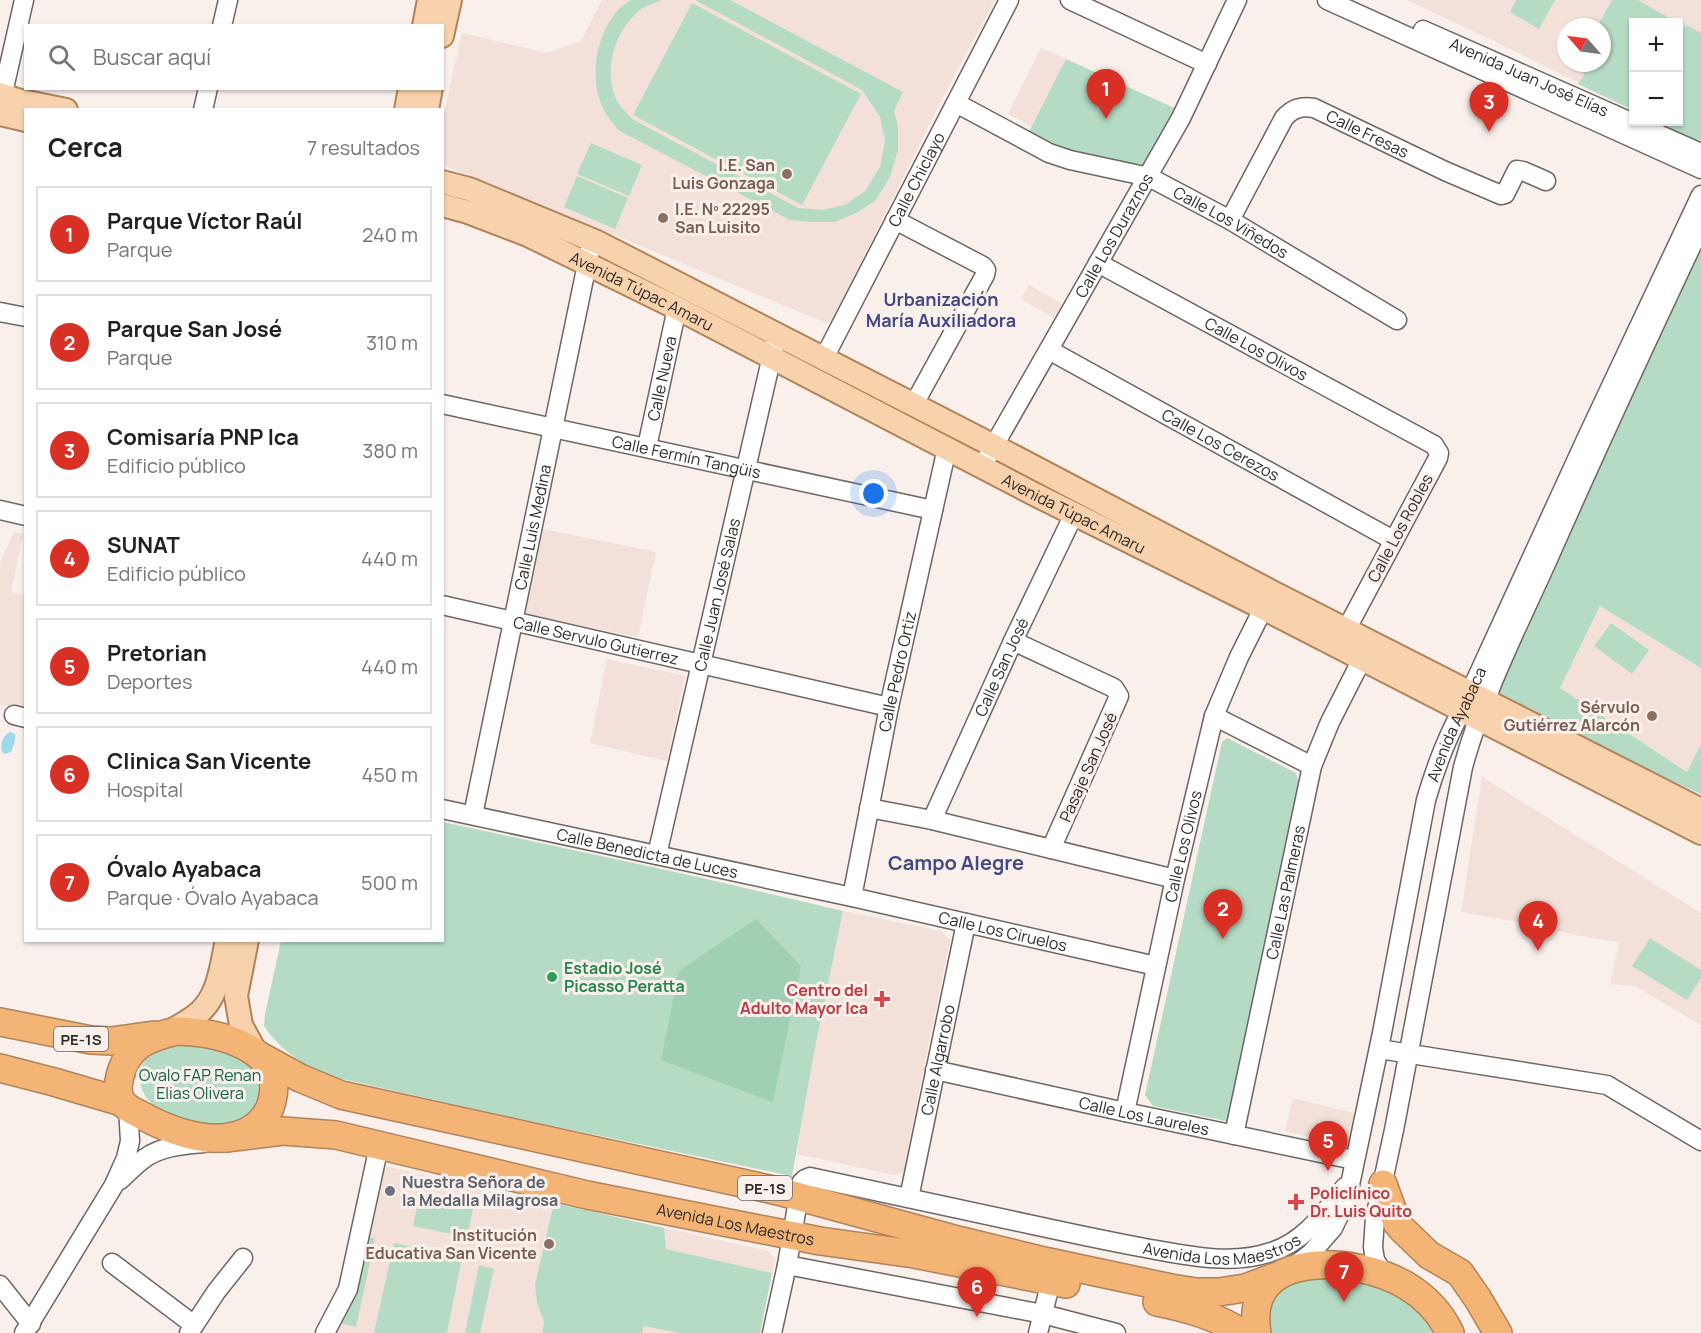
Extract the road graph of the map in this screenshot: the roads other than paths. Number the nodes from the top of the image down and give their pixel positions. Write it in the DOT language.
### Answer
graph roads {
  1 [pos="24,0"];
  2 [pos="228,0"];
  3 [pos="429,0"];
  4 [pos="450,0"];
  5 [pos="1009,0"];
  6 [pos="1070,0"];
  7 [pos="1237,0"];
  8 [pos="1328,0"];
  9 [pos="1355,0"];
  10 [pos="222,24"];
  11 [pos="424,24"];
  12 [pos="444,27"];
  13 [pos="1207,64"];
  14 [pos="208,90"];
  15 [pos="410,90"];
  16 [pos="431,90"];
  17 [pos="1,102"];
  18 [pos="956,103"];
  19 [pos="50,108"];
  20 [pos="203,108"];
  21 [pos="406,108"];
  22 [pos="427,108"];
  23 [pos="24,119"];
  24 [pos="1692,152"];
  25 [pos="1701,169"];
  26 [pos="1149,177"];
  27 [pos="1546,181"];
  28 [pos="444,183"];
  29 [pos="1700,196"];
  30 [pos="444,206"];
  31 [pos="895,220"];
  32 [pos="1230,220"];
  33 [pos="1701,226"];
  34 [pos="592,240"];
  35 [pos="587,263"];
  36 [pos="1098,263"];
  37 [pos="677,308"];
  38 [pos="0,312"];
  39 [pos="24,317"];
  40 [pos="1397,320"];
  41 [pos="777,334"];
  42 [pos="1049,350"];
  43 [pos="771,357"];
  44 [pos="825,358"];
  45 [pos="444,404"];
  46 [pos="914,404"];
  47 [pos="554,428"];
  48 [pos="1415,435"];
  49 [pos="994,446"];
  50 [pos="647,447"];
  51 [pos="947,448"];
  52 [pos="982,467"];
  53 [pos="746,469"];
  54 [pos="0,510"];
  55 [pos="933,510"];
  56 [pos="1074,514"];
  57 [pos="24,516"];
  58 [pos="1393,540"];
  59 [pos="1267,600"];
  60 [pos="444,604"];
  61 [pos="513,620"];
  62 [pos="1346,630"];
  63 [pos="1013,640"];
  64 [pos="1362,659"];
  65 [pos="701,664"];
  66 [pos="1474,705"];
  67 [pos="889,707"];
  68 [pos="1214,717"];
  69 [pos="1311,766"];
  70 [pos="869,808"];
  71 [pos="444,809"];
  72 [pos="473,815"];
  73 [pos="1695,819"];
  74 [pos="932,820"];
  75 [pos="1051,849"];
  76 [pos="657,855"];
  77 [pos="1175,879"];
  78 [pos="852,897"];
  79 [pos="966,923"];
  80 [pos="227,942"];
  81 [pos="247,942"];
  82 [pos="1156,966"];
  83 [pos="0,1022"];
  84 [pos="165,1033"];
  85 [pos="1378,1049"];
  86 [pos="1408,1053"];
  87 [pos="258,1054"];
  88 [pos="935,1070"];
  89 [pos="2,1074"];
  90 [pos="125,1105"];
  91 [pos="1125,1112"];
  92 [pos="1234,1136"];
  93 [pos="224,1138"];
  94 [pos="1701,1141"];
  95 [pos="379,1146"];
  96 [pos="1354,1160"];
  97 [pos="1350,1181"];
  98 [pos="114,1185"];
  99 [pos="1383,1185"];
  100 [pos="799,1196"];
  101 [pos="909,1198"];
  102 [pos="792,1235"];
  103 [pos="243,1258"];
  104 [pos="112,1263"];
  105 [pos="787,1265"];
  106 [pos="1282,1274"];
  107 [pos="1384,1275"];
  108 [pos="1051,1281"];
  109 [pos="0,1285"];
  110 [pos="1043,1314"];
  111 [pos="192,1329"];
  112 [pos="28,1330"];
  113 [pos="325,1333"];
  114 [pos="772,1333"];
  115 [pos="1038,1333"];
  116 [pos="1116,1333"];
  117 [pos="1242,1333"];
  118 [pos="1257,1333"];
  119 [pos="1450,1333"];
  120 [pos="1498,1333"];
  1 -- 17 [label="street"];
  2 -- 10 [label="street"];
  3 -- 11 [label="main road"];
  4 -- 12 [label="main road"];
  5 -- 18 [label="street, Calle Chiclayo"];
  6 -- 13 [label="street"];
  7 -- 13 [label="street, Calle Los Duraznos"];
  8 -- 24 [label="street, Avenida Juan José Elías"];
  9 -- 24 [label="street, Avenida Juan José Elías"];
  13 -- 26 [label="street, Calle Los Duraznos"];
  14 -- 20 [label="street"];
  15 -- 21 [label="main road"];
  16 -- 22 [label="main road"];
  17 -- 19 [label="main road"];
  17 -- 23 [label="main road"];
  18 -- 26 [label="street, Calle Los Viñedos"];
  18 -- 31 [label="street, Calle Chiclayo"];
  24 -- 25 [label="street, Avenida Juan José Elías"];
  24 -- 29 [label="street"];
  26 -- 32 [label="street, Calle Los Viñedos"];
  26 -- 36 [label="street, Calle Los Duraznos"];
  27 -- 32 [label="street, Calle Fresas"];
  28 -- 34 [label="main road, Avenida Túpac Amaru"];
  29 -- 66 [label="street, Avenida Ayabaca"];
  30 -- 35 [label="main road, Avenida Túpac Amaru"];
  31 -- 44 [label="street, Calle Chiclayo"];
  31 -- 46 [label="street"];
  32 -- 40 [label="street, Calle Los Viñedos"];
  33 -- 66 [label="street, Avenida Ayabaca"];
  34 -- 35 [label="street, Calle Luis Medina"];
  34 -- 41 [label="main road, Avenida Túpac Amaru"];
  35 -- 37 [label="main road, Avenida Túpac Amaru"];
  35 -- 47 [label="street, Calle Luis Medina"];
  36 -- 42 [label="street, Calle Los Duraznos"];
  36 -- 48 [label="street, Calle Los Olivos"];
  37 -- 43 [label="main road, Avenida Túpac Amaru"];
  37 -- 50 [label="street, Calle Nueva"];
  38 -- 39 [label="street"];
  41 -- 43 [label="street, Calle Juan José Salas"];
  41 -- 44 [label="main road, Avenida Túpac Amaru"];
  42 -- 49 [label="street, Calle Los Duraznos"];
  42 -- 58 [label="street, Calle Los Cerezos"];
  43 -- 51 [label="main road, Avenida Túpac Amaru"];
  43 -- 53 [label="street, Calle Juan José Salas"];
  44 -- 46 [label="main road, Avenida Túpac Amaru"];
  45 -- 47 [label="street, Calle Fermín Tangüis"];
  46 -- 49 [label="main road, Avenida Túpac Amaru"];
  47 -- 50 [label="street, Calle Fermín Tangüis"];
  47 -- 61 [label="street, Calle Luis Medina"];
  48 -- 58 [label="street, Calle Los Robles"];
  49 -- 52 [label="street, Calle Los Duraznos"];
  49 -- 59 [label="main road, Avenida Túpac Amaru"];
  50 -- 53 [label="street, Calle Fermín Tangüis"];
  51 -- 52 [label="main road, Avenida Túpac Amaru"];
  51 -- 55 [label="street, Calle Pedro Ortiz"];
  52 -- 56 [label="main road, Avenida Túpac Amaru"];
  53 -- 55 [label="street, Calle Fermín Tangüis"];
  53 -- 65 [label="street, Calle Juan José Salas"];
  54 -- 57 [label="street"];
  55 -- 67 [label="street, Calle Pedro Ortiz"];
  56 -- 59 [label="main road, Avenida Túpac Amaru"];
  56 -- 63 [label="street, Calle San José"];
  58 -- 62 [label="street, Calle Los Robles"];
  59 -- 62 [label="main road, Avenida Túpac Amaru"];
  59 -- 64 [label="main road, Avenida Túpac Amaru"];
  59 -- 68 [label="street, Calle Los Olivos"];
  60 -- 61 [label="street, Calle Servulo Gutierrez"];
  61 -- 65 [label="street, Calle Servulo Gutierrez"];
  61 -- 72 [label="street, Calle Luis Medina"];
  62 -- 66 [label="main road, Avenida Túpac Amaru"];
  63 -- 74 [label="street, Calle San José"];
  63 -- 75 [label="street, Pasaje San José"];
  64 -- 66 [label="main road, Avenida Túpac Amaru"];
  64 -- 69 [label="street, Calle Las Palmeras"];
  65 -- 67 [label="street, Calle Servulo Gutierrez"];
  65 -- 76 [label="street, Calle Juan José Salas"];
  66 -- 73 [label="main road, Avenida Túpac Amaru"];
  66 -- 85 [label="street, Avenida Ayabaca"];
  66 -- 86 [label="street, Avenida Ayabaca"];
  67 -- 70 [label="street, Calle Pedro Ortiz"];
  68 -- 69 [label="street"];
  68 -- 77 [label="street, Calle Los Olivos"];
  69 -- 92 [label="street, Calle Las Palmeras"];
  70 -- 74 [label="street"];
  70 -- 78 [label="street, Calle Pedro Ortiz"];
  71 -- 72 [label="street, Calle Benedicta de Luces"];
  72 -- 76 [label="street, Calle Benedicta de Luces"];
  74 -- 75 [label="street"];
  75 -- 77 [label="street"];
  76 -- 78 [label="street, Calle Benedicta de Luces"];
  77 -- 82 [label="street, Calle Los Olivos"];
  78 -- 79 [label="street, Calle Los Ciruelos"];
  79 -- 82 [label="street, Calle Los Ciruelos"];
  79 -- 88 [label="street, Calle Algarrobo"];
  80 -- 84 [label="main road"];
  81 -- 87 [label="main road"];
  82 -- 91 [label="street, Calle Los Olivos"];
  83 -- 84 [label="highway, PE-1S"];
  84 -- 87 [label="highway, PE-1S"];
  84 -- 90 [label="highway, PE-1S"];
  85 -- 86 [label="street"];
  85 -- 96 [label="street, Avenida Ayabaca"];
  86 -- 94 [label="street"];
  86 -- 99 [label="street, Avenida Ayabaca"];
  87 -- 93 [label="highway, PE-1S"];
  87 -- 100 [label="highway, PE-1S"];
  88 -- 91 [label="street, Calle Los Laureles"];
  88 -- 101 [label="street, Calle Algarrobo"];
  89 -- 90 [label="highway, PE-1S"];
  90 -- 93 [label="highway, PE-1S"];
  90 -- 98 [label="street"];
  91 -- 92 [label="street, Calle Los Laureles"];
  92 -- 96 [label="street, Calle Los Laureles"];
  93 -- 95 [label="highway, Avenida Los Maestros / PE-1S"];
  93 -- 98 [label="street"];
  95 -- 102 [label="highway, Avenida Los Maestros / PE-1S"];
  95 -- 113 [label="street"];
  96 -- 97 [label="street, Avenida Ayabaca"];
  97 -- 101 [label="street, Avenida Los Maestros"];
  97 -- 106 [label="street, Avenida Ayabaca"];
  98 -- 112 [label="street"];
  99 -- 107 [label="street, Avenida Ayabaca"];
  99 -- 120 [label="highway"];
  100 -- 101 [label="street, Avenida Los Maestros"];
  100 -- 102 [label="street"];
  100 -- 106 [label="highway, PE-1S"];
  102 -- 105 [label="street"];
  102 -- 108 [label="highway, Avenida Los Maestros / PE-1S"];
  103 -- 111 [label="street"];
  104 -- 111 [label="street"];
  105 -- 110 [label="street"];
  105 -- 114 [label="street"];
  106 -- 107 [label="highway, PE-1S"];
  106 -- 118 [label="highway"];
  107 -- 119 [label="highway, PE-1S"];
  108 -- 110 [label="street"];
  108 -- 117 [label="highway, Avenida Los Maestros / PE-1S"];
  109 -- 112 [label="street"];
  110 -- 115 [label="street"];
  110 -- 116 [label="street"];
}
